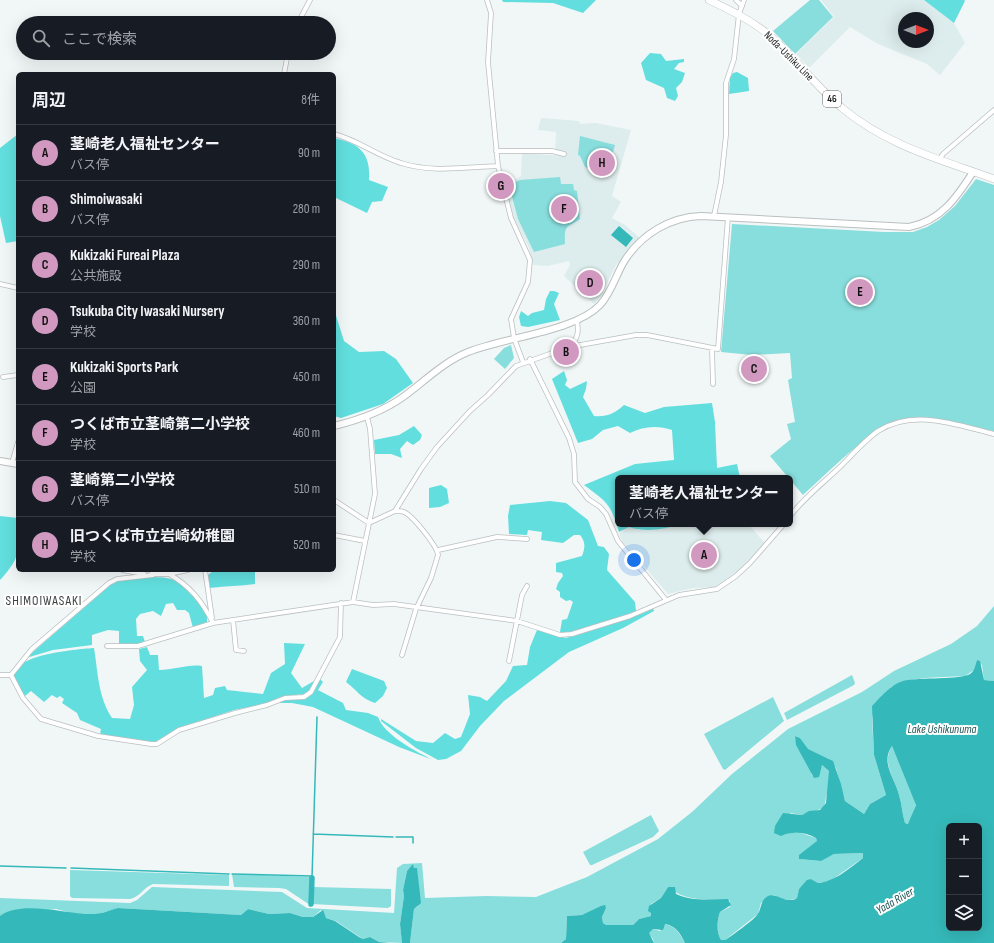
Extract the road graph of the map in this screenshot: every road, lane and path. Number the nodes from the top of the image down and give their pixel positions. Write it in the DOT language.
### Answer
graph roads {
  1 [pos="310,0"];
  2 [pos="487,0"];
  3 [pos="709,0"];
  4 [pos="736,0"];
  5 [pos="744,0"];
  6 [pos="742,6"];
  7 [pos="739,14"];
  8 [pos="302,16"];
  9 [pos="287,60"];
  10 [pos="284,72"];
  11 [pos="994,110"];
  12 [pos="336,135"];
  13 [pos="496,151"];
  14 [pos="564,154"];
  15 [pos="939,160"];
  16 [pos="498,166"];
  17 [pos="973,172"];
  18 [pos="994,180"];
  19 [pos="714,216"];
  20 [pos="728,217"];
  21 [pos="0,284"];
  22 [pos="16,288"];
  23 [pos="577,321"];
  24 [pos="514,338"];
  25 [pos="569,347"];
  26 [pos="712,349"];
  27 [pos="530,359"];
  28 [pos="523,362"];
  29 [pos="16,375"];
  30 [pos="3,377"];
  31 [pos="713,384"];
  32 [pos="367,417"];
  33 [pos="336,425"];
  34 [pos="994,434"];
  35 [pos="0,461"];
  36 [pos="15,464"];
  37 [pos="336,501"];
  38 [pos="395,511"];
  39 [pos="793,512"];
  40 [pos="369,523"];
  41 [pos="781,527"];
  42 [pos="336,535"];
  43 [pos="527,539"];
  44 [pos="365,541"];
  45 [pos="438,550"];
  46 [pos="134,572"];
  47 [pos="178,572"];
  48 [pos="205,572"];
  49 [pos="169,574"];
  50 [pos="153,575"];
  51 [pos="527,586"];
  52 [pos="666,600"];
  53 [pos="353,602"];
  54 [pos="341,603"];
  55 [pos="418,607"];
  56 [pos="233,620"];
  57 [pos="517,621"];
  58 [pos="213,623"];
  59 [pos="106,646"];
  60 [pos="244,652"];
  61 [pos="402,655"];
  62 [pos="509,661"];
  63 [pos="0,675"];
  64 [pos="11,675"];
  1 -- 8 [label="street"];
  2 -- 13 [label="street"];
  3 -- 7 [label="main road, Noda-Ushiku Line / 46"];
  4 -- 6 [label="street"];
  5 -- 6 [label="street"];
  6 -- 7 [label="street"];
  7 -- 15 [label="main road, Noda-Ushiku Line / 46"];
  7 -- 19 [label="street"];
  9 -- 10 [label="street"];
  11 -- 15 [label="street"];
  12 -- 16 [label="street"];
  13 -- 14 [label="street"];
  13 -- 16 [label="street"];
  15 -- 17 [label="main road, Noda-Ushiku Line / 46"];
  16 -- 24 [label="street"];
  17 -- 18 [label="main road, Noda-Ushiku Line / 46"];
  17 -- 20 [label="street"];
  19 -- 20 [label="street"];
  19 -- 23 [label="street"];
  20 -- 26 [label="street"];
  21 -- 22 [label="street"];
  23 -- 24 [label="street"];
  23 -- 25 [label="street"];
  24 -- 28 [label="street"];
  24 -- 32 [label="street"];
  25 -- 26 [label="street"];
  25 -- 27 [label="street"];
  26 -- 31 [label="street"];
  27 -- 28 [label="street"];
  27 -- 52 [label="street"];
  28 -- 38 [label="street"];
  29 -- 30 [label="street"];
  32 -- 33 [label="street"];
  32 -- 40 [label="street"];
  34 -- 39 [label="street"];
  35 -- 36 [label="street"];
  37 -- 40 [label="street"];
  38 -- 40 [label="street"];
  38 -- 45 [label="street"];
  40 -- 44 [label="street"];
  41 -- 52 [label="street"];
  42 -- 44 [label="street"];
  43 -- 45 [label="street"];
  44 -- 53 [label="street"];
  45 -- 55 [label="street"];
  46 -- 50 [label="street"];
  47 -- 49 [label="street"];
  48 -- 58 [label="street"];
  49 -- 50 [label="street"];
  49 -- 58 [label="street"];
  50 -- 64 [label="street"];
  51 -- 57 [label="street"];
  52 -- 57 [label="street"];
  53 -- 54 [label="street"];
  53 -- 55 [label="street"];
  54 -- 56 [label="street"];
  54 -- 64 [label="street"];
  55 -- 57 [label="street"];
  55 -- 61 [label="street"];
  56 -- 58 [label="street"];
  56 -- 60 [label="street"];
  57 -- 62 [label="street"];
  58 -- 59 [label="street"];
  63 -- 64 [label="street"];
}
